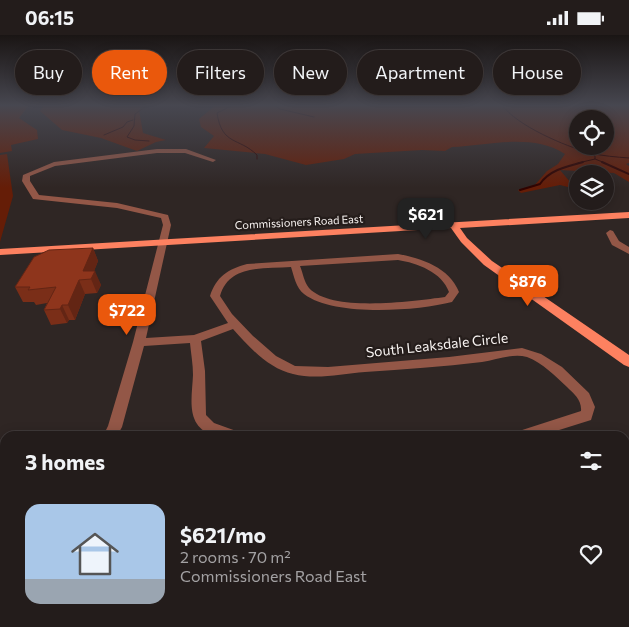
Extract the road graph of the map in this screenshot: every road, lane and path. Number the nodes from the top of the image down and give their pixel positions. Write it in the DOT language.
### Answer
graph roads {
  1 [pos="213,159"];
  2 [pos="629,215"];
  3 [pos="454,226"];
  4 [pos="610,233"];
  5 [pos="163,243"];
  6 [pos="629,251"];
  7 [pos="0,252"];
  8 [pos="295,264"];
  9 [pos="236,324"];
  10 [pos="195,339"];
  11 [pos="139,342"];
  12 [pos="629,362"];
  13 [pos="113,431"];
  14 [pos="217,431"];
  15 [pos="538,431"];
  1 -- 5 [label="street"];
  2 -- 3 [label="main road, Commissioners Road East"];
  3 -- 5 [label="main road, Commissioners Road East"];
  3 -- 12 [label="main road"];
  4 -- 6 [label="street"];
  5 -- 7 [label="main road, Commissioners Road East"];
  5 -- 11 [label="street"];
  8 -- 8 [label="street"];
  8 -- 9 [label="street"];
  9 -- 10 [label="street"];
  9 -- 15 [label="street, South Leaksdale Circle"];
  10 -- 11 [label="street"];
  10 -- 14 [label="street"];
  11 -- 13 [label="street"];
}
